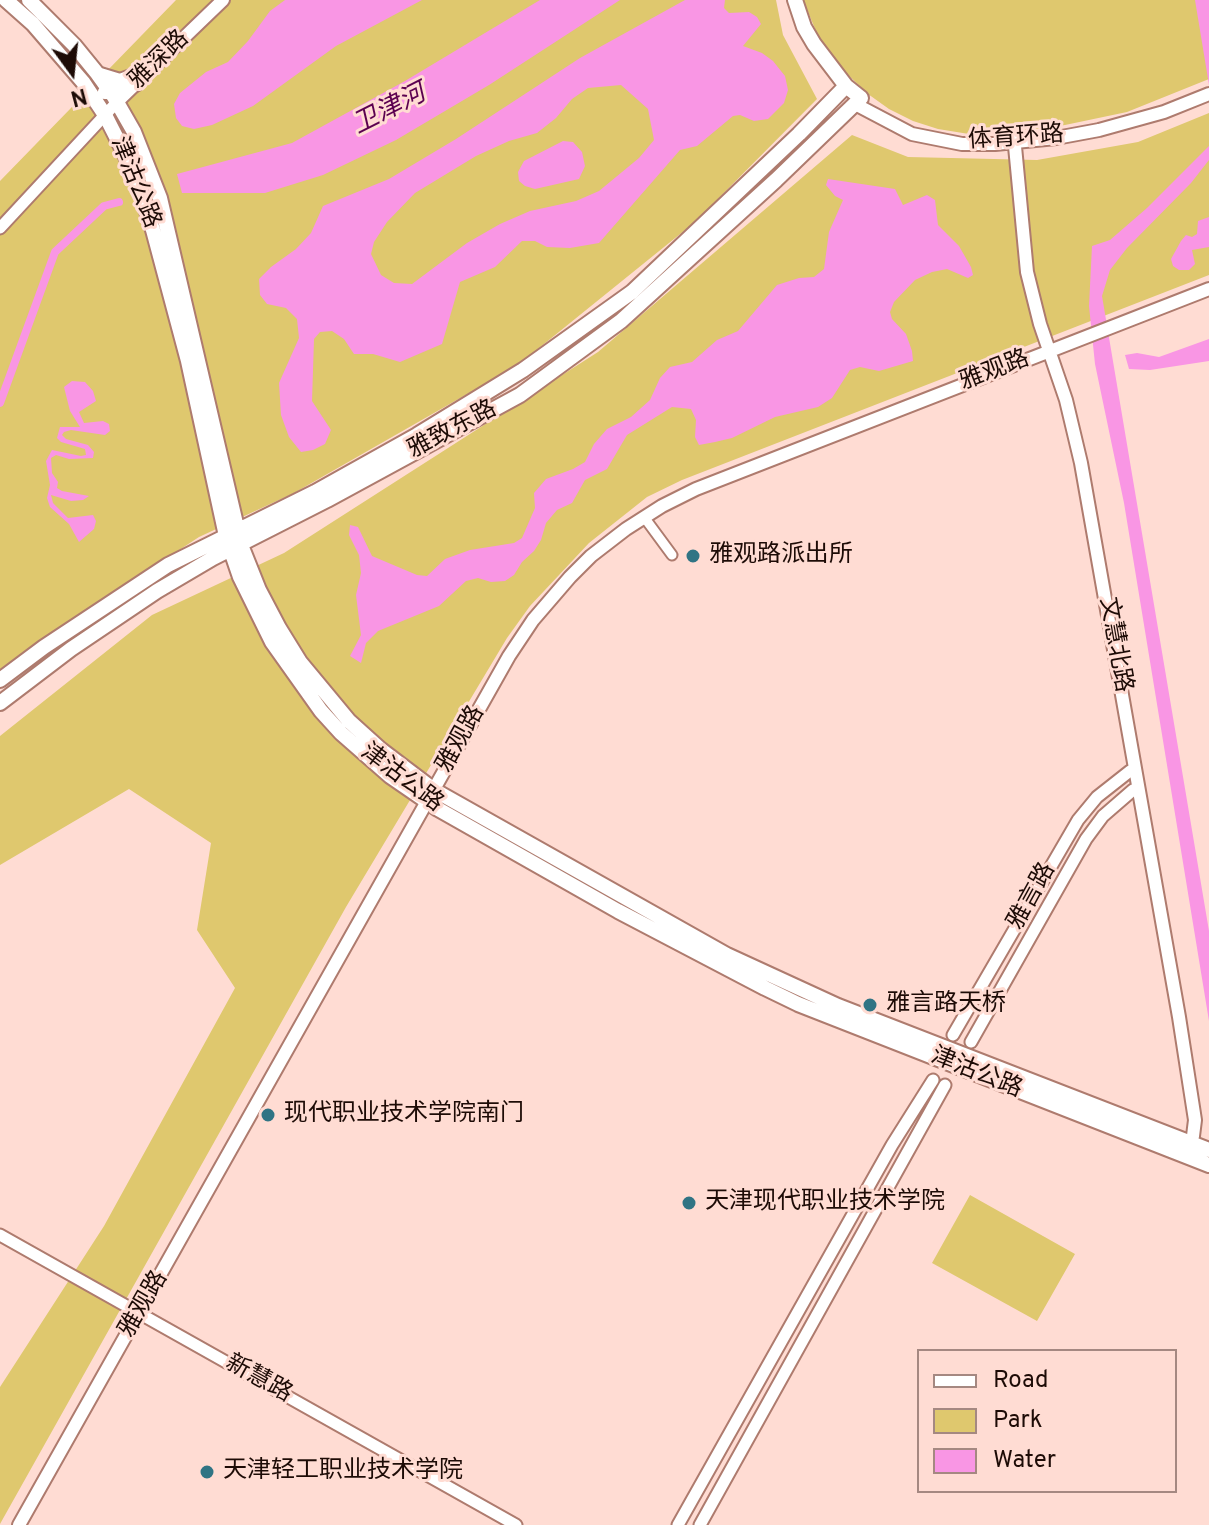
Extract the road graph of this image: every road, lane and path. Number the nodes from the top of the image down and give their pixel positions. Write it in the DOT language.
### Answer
graph roads {
  1 [pos="6,0"];
  2 [pos="29,0"];
  3 [pos="215,0"];
  4 [pos="223,0"];
  5 [pos="788,0"];
  6 [pos="795,0"];
  7 [pos="90,77"];
  8 [pos="138,78"];
  9 [pos="843,88"];
  10 [pos="1207,91"];
  11 [pos="116,95"];
  12 [pos="858,101"];
  13 [pos="103,112"];
  14 [pos="1011,140"];
  15 [pos="0,221"];
  16 [pos="0,228"];
  17 [pos="1209,291"];
  18 [pos="1047,354"];
  19 [pos="646,518"];
  20 [pos="234,540"];
  21 [pos="672,555"];
  22 [pos="0,680"];
  23 [pos="0,703"];
  24 [pos="1130,771"];
  25 [pos="1133,790"];
  26 [pos="432,797"];
  27 [pos="953,1035"];
  28 [pos="971,1042"];
  29 [pos="933,1080"];
  30 [pos="945,1085"];
  31 [pos="900,1132"];
  32 [pos="917,1139"];
  33 [pos="1185,1148"];
  34 [pos="1209,1150"];
  35 [pos="1209,1165"];
  36 [pos="0,1235"];
  37 [pos="0,1242"];
  38 [pos="813,1284"];
  39 [pos="830,1295"];
  40 [pos="139,1313"];
  41 [pos="725,1441"];
  42 [pos="741,1451"];
  43 [pos="19,1525"];
  44 [pos="26,1525"];
  45 [pos="500,1525"];
  46 [pos="516,1525"];
  47 [pos="678,1525"];
  48 [pos="700,1525"];
  1 -- 7 [label="main road, 津沽公路"];
  2 -- 7 [label="main road, 津沽公路"];
  3 -- 8 [label="main road, 雅深路"];
  4 -- 8 [label="main road, 雅深路"];
  5 -- 9 [label="main road, 体育环路"];
  6 -- 9 [label="main road, 体育环路"];
  7 -- 8 [label="main road"];
  7 -- 11 [label="main road, 津沽公路"];
  7 -- 13 [label="main road, 津沽公路"];
  8 -- 11 [label="main road"];
  9 -- 12 [label="main road, 体育环路"];
  9 -- 20 [label="main road, 雅致东路"];
  10 -- 14 [label="main road, 体育环路"];
  11 -- 13 [label="street, 雅深路"];
  11 -- 20 [label="main road, 津沽公路"];
  12 -- 14 [label="main road, 体育环路"];
  12 -- 20 [label="main road, 雅致东路"];
  13 -- 15 [label="street, 雅深路"];
  13 -- 16 [label="street, 雅深路"];
  13 -- 20 [label="main road, 津沽公路"];
  14 -- 18 [label="main road, 文慧北路"];
  17 -- 18 [label="main road, 雅观路"];
  18 -- 19 [label="main road, 雅观路"];
  18 -- 24 [label="main road, 文慧北路"];
  18 -- 33 [label="main road, 文慧北路"];
  19 -- 21 [label="street"];
  19 -- 26 [label="main road, 雅观路"];
  20 -- 22 [label="main road, 雅致东路"];
  20 -- 23 [label="main road, 雅致东路"];
  20 -- 26 [label="main road, 津沽公路"];
  24 -- 25 [label="main road, 文慧北路"];
  24 -- 27 [label="street, 雅言路"];
  25 -- 28 [label="street, 雅言路"];
  25 -- 33 [label="main road, 文慧北路"];
  26 -- 33 [label="main road, 津沽公路"];
  26 -- 40 [label="main road, 雅观路"];
  29 -- 31 [label="street"];
  30 -- 32 [label="street"];
  31 -- 32 [label="street"];
  31 -- 38 [label="street"];
  32 -- 39 [label="street"];
  33 -- 34 [label="main road, 津沽公路"];
  33 -- 35 [label="main road, 津沽公路"];
  36 -- 40 [label="street, 新慧路"];
  37 -- 40 [label="street, 新慧路"];
  38 -- 39 [label="street"];
  38 -- 41 [label="street"];
  39 -- 42 [label="street"];
  40 -- 43 [label="main road, 雅观路"];
  40 -- 44 [label="main road, 雅观路"];
  40 -- 45 [label="street, 新慧路"];
  40 -- 46 [label="street, 新慧路"];
  41 -- 42 [label="street"];
  41 -- 47 [label="street"];
  42 -- 48 [label="street"];
}
